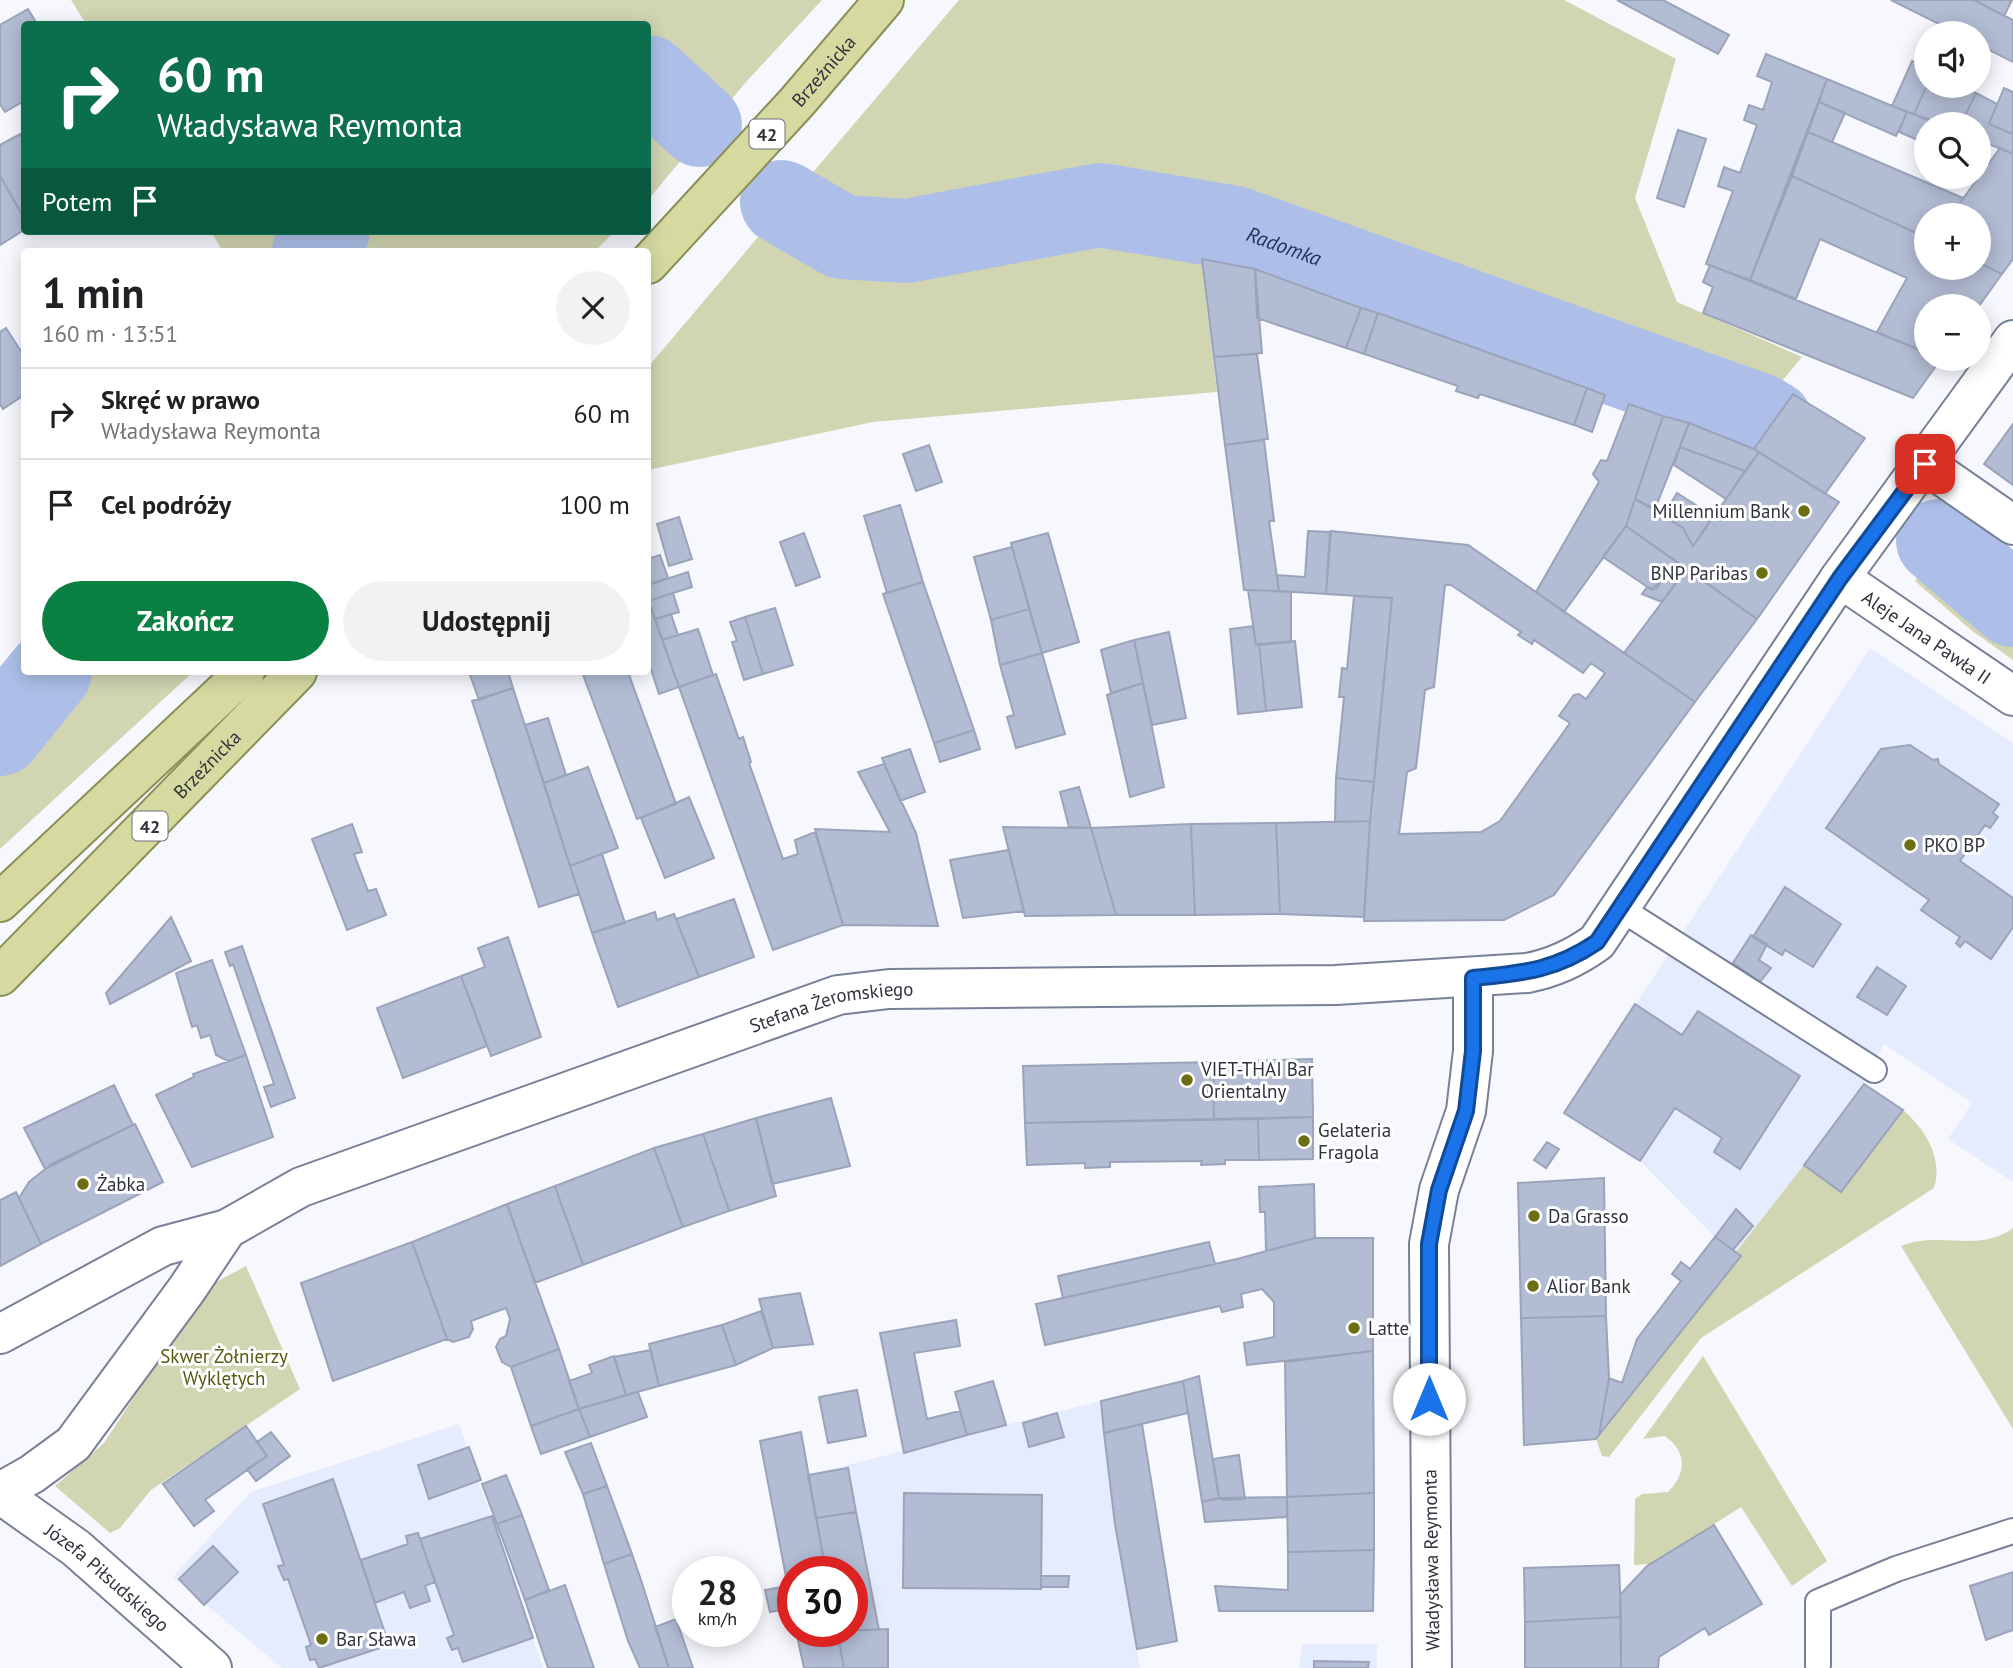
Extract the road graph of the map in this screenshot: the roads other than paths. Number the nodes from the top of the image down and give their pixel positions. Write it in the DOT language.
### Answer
graph roads {
  1 [pos="884,0"];
  2 [pos="651,261"];
  3 [pos="2013,340"];
  4 [pos="1925,464"];
  5 [pos="2013,525"];
  6 [pos="1840,578"];
  7 [pos="242,675"];
  8 [pos="294,675"];
  9 [pos="2013,696"];
  10 [pos="0,902"];
  11 [pos="1621,909"];
  12 [pos="0,976"];
  13 [pos="1473,978"];
  14 [pos="1874,1070"];
  15 [pos="227,1228"];
  16 [pos="0,1334"];
  17 [pos="0,1493"];
  18 [pos="2013,1531"];
  19 [pos="1818,1665"];
  20 [pos="212,1668"];
  21 [pos="1432,1668"];
  1 -- 2 [label="main road, Brzeźnicka / 42"];
  3 -- 4 [label="street"];
  4 -- 5 [label="street"];
  4 -- 6 [label="street"];
  6 -- 9 [label="street, Aleje Jana Pawła II"];
  6 -- 11 [label="street"];
  7 -- 10 [label="main road, Brzeźnicka / 42"];
  8 -- 12 [label="main road, Brzeźnicka / 42"];
  11 -- 13 [label="street"];
  11 -- 14 [label="lane"];
  13 -- 15 [label="street, Stefana Żeromskiego"];
  13 -- 21 [label="street, Władysława Reymonta"];
  15 -- 16 [label="street, Stefana Żeromskiego"];
  15 -- 17 [label="street"];
  17 -- 20 [label="street, Józefa Piłsudskiego"];
  18 -- 19 [label="lane"];
}
